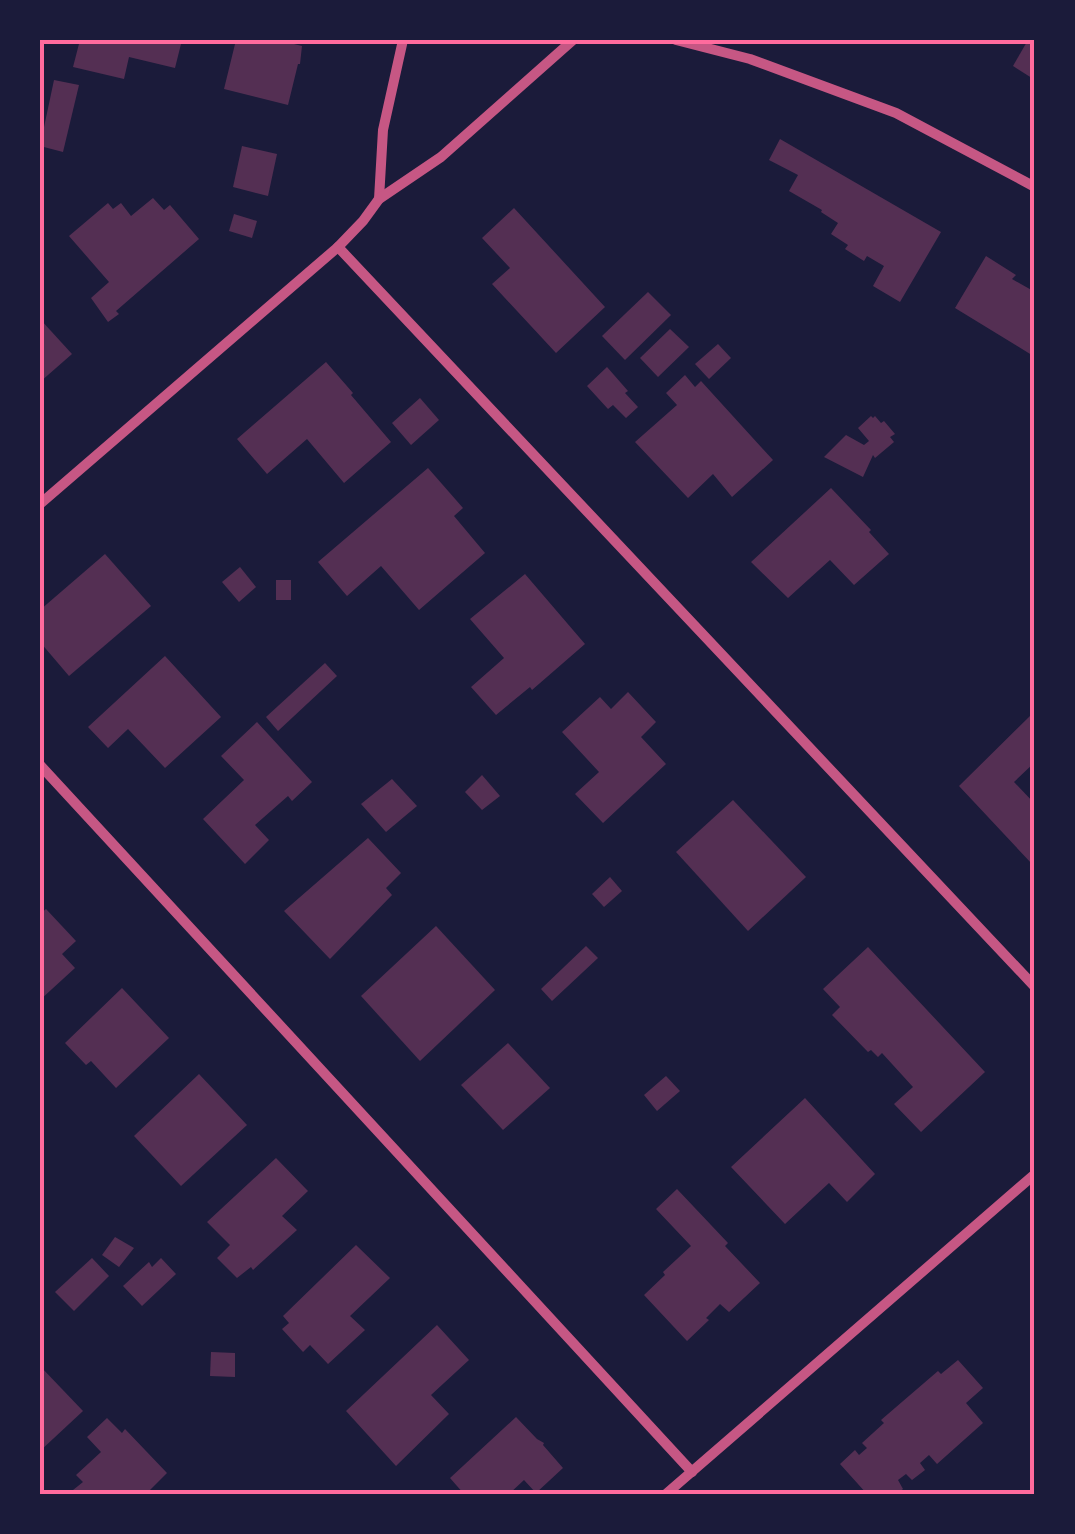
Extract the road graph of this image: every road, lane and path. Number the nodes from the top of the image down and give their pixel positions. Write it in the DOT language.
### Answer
graph roads {
  1 [pos="403,40"];
  2 [pos="574,40"];
  3 [pos="676,40"];
  4 [pos="1035,187"];
  5 [pos="379,199"];
  6 [pos="338,246"];
  7 [pos="40,504"];
  8 [pos="40,765"];
  9 [pos="1035,987"];
  10 [pos="1035,1174"];
  11 [pos="692,1472"];
  12 [pos="666,1494"];
  1 -- 5 [label="street"];
  2 -- 5 [label="street"];
  3 -- 4 [label="street"];
  5 -- 6 [label="street"];
  6 -- 7 [label="street"];
  6 -- 9 [label="street"];
  8 -- 11 [label="street"];
  10 -- 11 [label="street"];
  11 -- 12 [label="street"];
}
